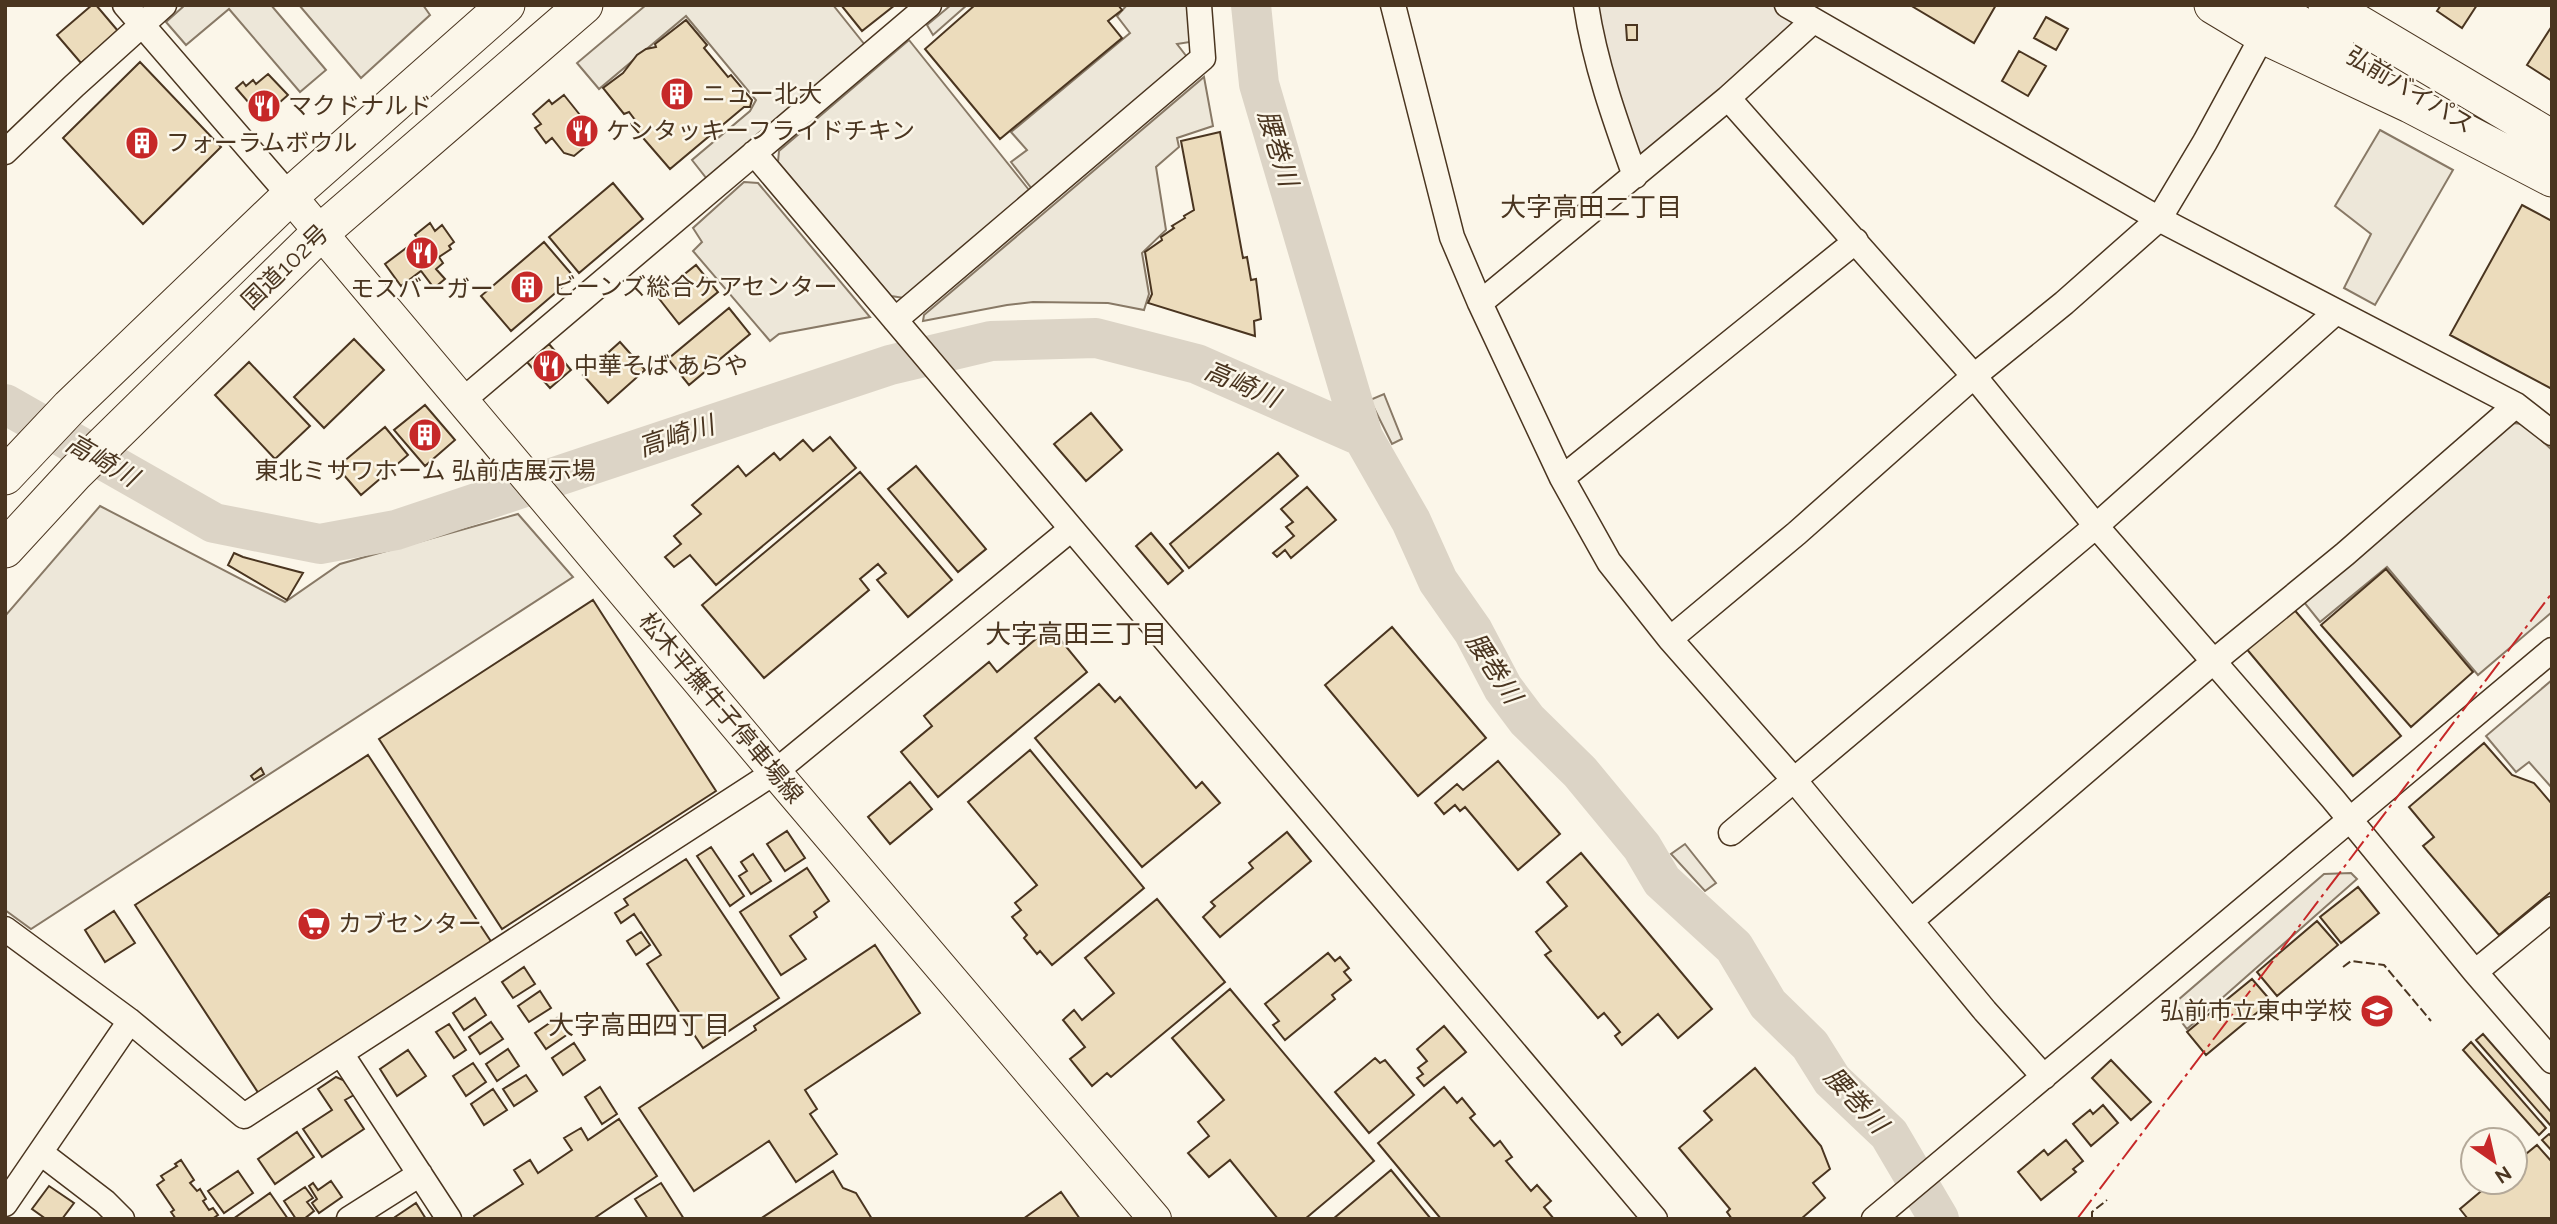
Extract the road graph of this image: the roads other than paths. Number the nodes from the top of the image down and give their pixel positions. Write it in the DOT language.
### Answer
graph roads {
  1 [pos="125,5"];
  2 [pos="164,5"];
  3 [pos="506,5"];
  4 [pos="584,5"];
  5 [pos="929,5"];
  6 [pos="1199,5"];
  7 [pos="1393,5"];
  8 [pos="1586,5"];
  9 [pos="1787,5"];
  10 [pos="2213,5"];
  11 [pos="2327,5"];
  12 [pos="2359,5"];
  13 [pos="2265,20"];
  14 [pos="1813,21"];
  15 [pos="142,25"];
  16 [pos="1728,98"];
  17 [pos="2552,138"];
  18 [pos="5,152"];
  19 [pos="754,153"];
  20 [pos="1635,176"];
  21 [pos="2552,177"];
  22 [pos="290,196"];
  23 [pos="2159,219"];
  24 [pos="320,233"];
  25 [pos="1856,241"];
  26 [pos="1480,303"];
  27 [pos="2336,312"];
  28 [pos="901,328"];
  29 [pos="1974,376"];
  30 [pos="462,401"];
  31 [pos="2516,405"];
  32 [pos="2552,433"];
  33 [pos="5,476"];
  34 [pos="1562,478"];
  35 [pos="2096,526"];
  36 [pos="1070,530"];
  37 [pos="5,549"];
  38 [pos="1670,639"];
  39 [pos="2552,650"];
  40 [pos="2213,662"];
  41 [pos="775,772"];
  42 [pos="1795,781"];
  43 [pos="2350,820"];
  44 [pos="1731,833"];
  45 [pos="2552,909"];
  46 [pos="1911,921"];
  47 [pos="5,929"];
  48 [pos="2475,972"];
  49 [pos="130,1021"];
  50 [pos="342,1055"];
  51 [pos="2552,1061"];
  52 [pos="2044,1077"];
  53 [pos="41,1153"];
  54 [pos="420,1174"];
  55 [pos="5,1204"];
  56 [pos="1879,1215"];
  57 [pos="122,1219"];
  58 [pos="349,1219"];
  59 [pos="449,1219"];
  60 [pos="1155,1219"];
  61 [pos="1655,1219"];
  1 -- 15 [label="street"];
  2 -- 15 [label="street"];
  3 -- 22 [label="highway, 国道102号"];
  4 -- 24 [label="highway, 国道102号"];
  5 -- 19 [label="street"];
  6 -- 28 [label="street"];
  7 -- 26 [label="street"];
  8 -- 20 [label="street"];
  9 -- 14 [label="street"];
  10 -- 13 [label="highway"];
  11 -- 17 [label="highway, 弘前バイパス"];
  12 -- 17 [label="highway"];
  13 -- 21 [label="highway"];
  13 -- 23 [label="street"];
  14 -- 16 [label="street"];
  14 -- 23 [label="street"];
  15 -- 18 [label="street"];
  15 -- 22 [label="street"];
  16 -- 20 [label="street"];
  16 -- 25 [label="street"];
  19 -- 28 [label="street"];
  19 -- 30 [label="street"];
  20 -- 26 [label="street"];
  22 -- 24 [label="main road, 松木平撫牛子停車場線"];
  22 -- 33 [label="highway, 国道102号"];
  23 -- 27 [label="street"];
  23 -- 29 [label="street"];
  24 -- 30 [label="main road, 松木平撫牛子停車場線"];
  24 -- 37 [label="highway, 国道102号"];
  25 -- 29 [label="street"];
  25 -- 34 [label="street"];
  26 -- 34 [label="street"];
  27 -- 31 [label="street"];
  27 -- 35 [label="street"];
  28 -- 36 [label="street"];
  29 -- 35 [label="street"];
  29 -- 38 [label="street"];
  30 -- 41 [label="main road, 松木平撫牛子停車場線"];
  31 -- 32 [label="street"];
  31 -- 40 [label="street"];
  34 -- 38 [label="street"];
  35 -- 40 [label="street"];
  35 -- 42 [label="street"];
  36 -- 41 [label="street"];
  36 -- 61 [label="street"];
  38 -- 42 [label="street"];
  39 -- 43 [label="street"];
  40 -- 43 [label="street"];
  40 -- 46 [label="street"];
  41 -- 50 [label="street"];
  41 -- 60 [label="main road, 松木平撫牛子停車場線"];
  42 -- 44 [label="street"];
  42 -- 46 [label="street"];
  43 -- 48 [label="street"];
  43 -- 52 [label="street"];
  45 -- 48 [label="street"];
  46 -- 52 [label="street"];
  47 -- 49 [label="street"];
  48 -- 51 [label="street"];
  49 -- 50 [label="street"];
  49 -- 53 [label="street"];
  50 -- 54 [label="street"];
  52 -- 56 [label="street"];
  53 -- 55 [label="street"];
  53 -- 57 [label="street"];
  54 -- 58 [label="street"];
  54 -- 59 [label="street"];
}
